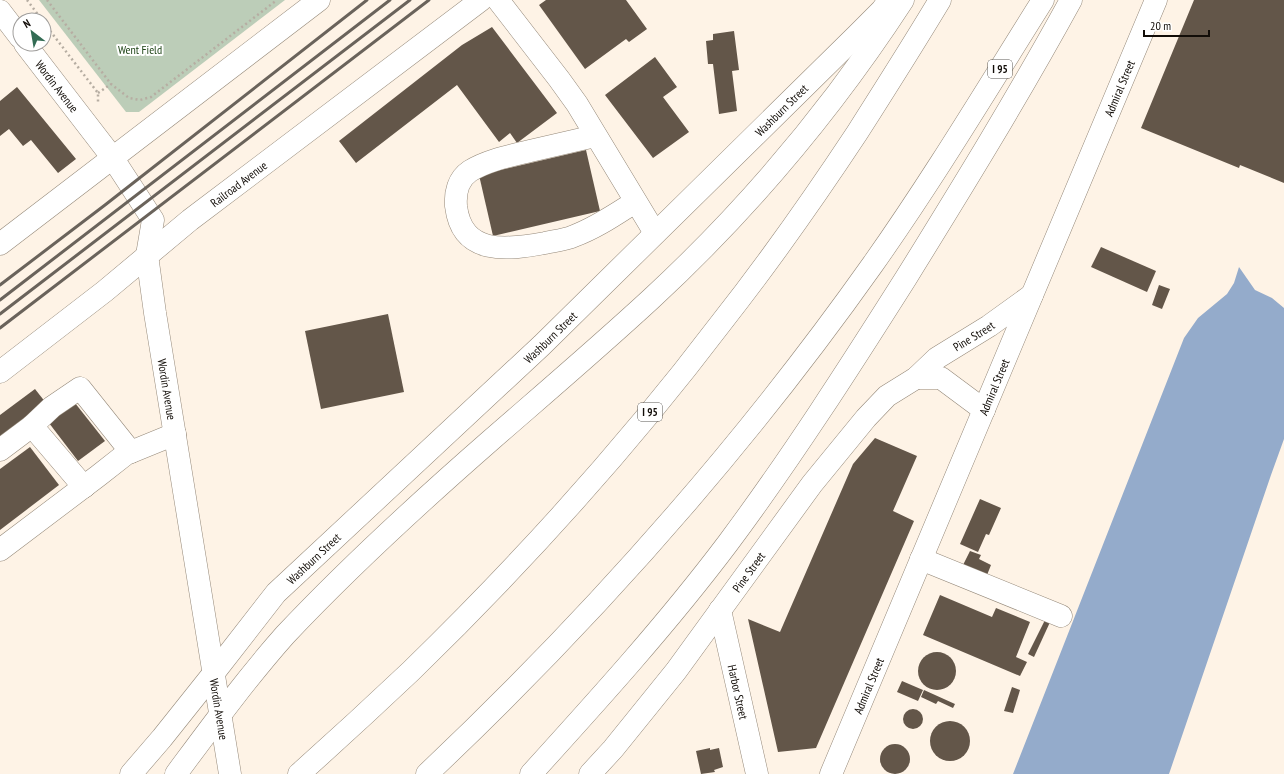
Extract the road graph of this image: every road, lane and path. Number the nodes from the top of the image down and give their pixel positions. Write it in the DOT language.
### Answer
graph roads {
  1 [pos="27,0"];
  2 [pos="47,0"];
  3 [pos="277,0"];
  4 [pos="319,0"];
  5 [pos="481,0"];
  6 [pos="498,0"];
  7 [pos="890,0"];
  8 [pos="903,0"];
  9 [pos="940,0"];
  10 [pos="1043,0"];
  11 [pos="1071,0"];
  12 [pos="1156,0"];
  13 [pos="0,11"];
  14 [pos="36,12"];
  15 [pos="12,27"];
  16 [pos="52,33"];
  17 [pos="31,52"];
  18 [pos="111,84"];
  19 [pos="98,92"];
  20 [pos="98,105"];
  21 [pos="596,136"];
  22 [pos="112,157"];
  23 [pos="635,202"];
  24 [pos="656,234"];
  25 [pos="0,244"];
  26 [pos="147,255"];
  27 [pos="1032,296"];
  28 [pos="0,372"];
  29 [pos="916,378"];
  30 [pos="984,410"];
  31 [pos="32,426"];
  32 [pos="175,434"];
  33 [pos="0,450"];
  34 [pos="131,452"];
  35 [pos="84,487"];
  36 [pos="0,550"];
  37 [pos="922,559"];
  38 [pos="720,610"];
  39 [pos="1061,616"];
  40 [pos="213,674"];
  41 [pos="220,716"];
  42 [pos="131,774"];
  43 [pos="176,774"];
  44 [pos="230,774"];
  45 [pos="299,774"];
  46 [pos="427,774"];
  47 [pos="531,774"];
  48 [pos="590,774"];
  49 [pos="757,774"];
  50 [pos="831,774"];
  1 -- 14 [label="path"];
  2 -- 18 [label="path"];
  3 -- 18 [label="path"];
  4 -- 22 [label="main road"];
  5 -- 26 [label="main road, Railroad Avenue"];
  6 -- 21 [label="main road"];
  7 -- 24 [label="main road, Washburn Street"];
  8 -- 41 [label="main road"];
  9 -- 45 [label="main road, I 95"];
  10 -- 46 [label="main road, I 95"];
  11 -- 47 [label="main road"];
  12 -- 27 [label="main road, Admiral Street"];
  13 -- 15 [label="main road"];
  16 -- 19 [label="path"];
  17 -- 22 [label="main road, Wordin Avenue"];
  18 -- 19 [label="path"];
  19 -- 20 [label="path"];
  21 -- 23 [label="main road"];
  21 -- 23 [label="main road"];
  22 -- 25 [label="main road"];
  22 -- 26 [label="main road, Wordin Avenue"];
  23 -- 24 [label="main road"];
  24 -- 40 [label="main road, Washburn Street"];
  26 -- 28 [label="main road, Railroad Avenue"];
  26 -- 32 [label="main road, Wordin Avenue"];
  27 -- 29 [label="main road, Pine Street"];
  27 -- 30 [label="main road, Admiral Street"];
  29 -- 30 [label="main road"];
  29 -- 38 [label="main road, Pine Street"];
  30 -- 37 [label="main road, Admiral Street"];
  31 -- 33 [label="main road"];
  31 -- 34 [label="main road"];
  31 -- 35 [label="main road"];
  32 -- 34 [label="main road"];
  32 -- 40 [label="main road, Wordin Avenue"];
  34 -- 35 [label="main road"];
  35 -- 36 [label="main road"];
  37 -- 39 [label="main road"];
  37 -- 50 [label="main road, Admiral Street"];
  38 -- 48 [label="main road, Pine Street"];
  38 -- 49 [label="main road, Harbor Street"];
  40 -- 41 [label="main road, Wordin Avenue"];
  40 -- 42 [label="main road, Washburn Street"];
  41 -- 43 [label="main road"];
  41 -- 44 [label="main road, Wordin Avenue"];
}
